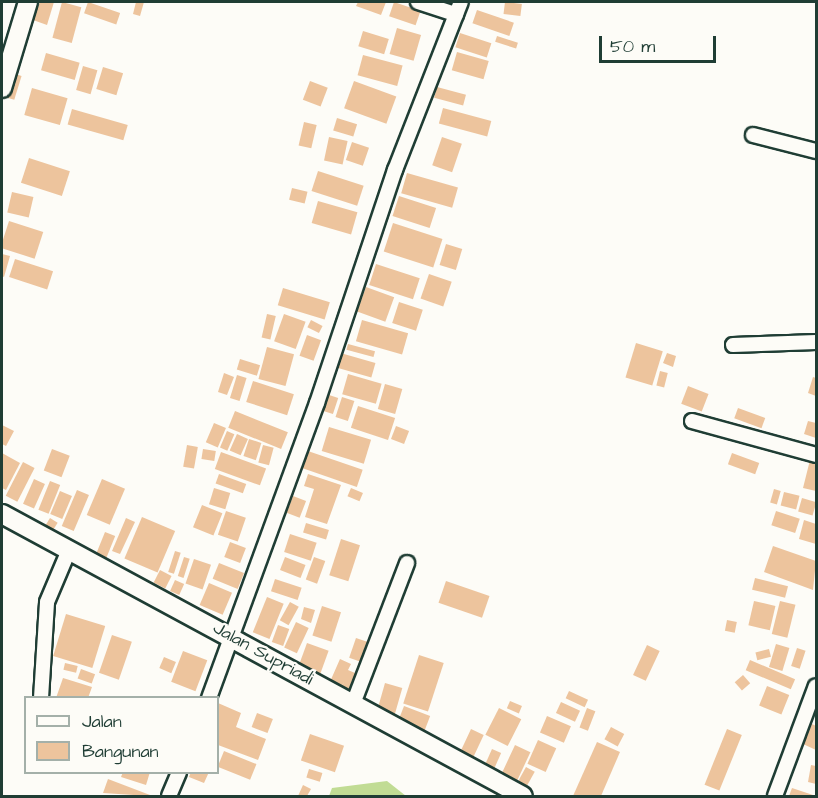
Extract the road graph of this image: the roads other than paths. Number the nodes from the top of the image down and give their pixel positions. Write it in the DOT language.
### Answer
graph roads {
  1 [pos="28,2"];
  2 [pos="418,2"];
  3 [pos="458,8"];
  4 [pos="2,88"];
  5 [pos="753,135"];
  6 [pos="816,151"];
  7 [pos="816,342"];
  8 [pos="734,345"];
  9 [pos="692,421"];
  10 [pos="816,454"];
  11 [pos="2,514"];
  12 [pos="69,550"];
  13 [pos="407,563"];
  14 [pos="232,637"];
  15 [pos="816,686"];
  16 [pos="41,696"];
  17 [pos="210,696"];
  18 [pos="353,704"];
  19 [pos="178,774"];
  20 [pos="169,796"];
  21 [pos="523,796"];
  22 [pos="775,796"];
  1 -- 4 [label="main road"];
  2 -- 3 [label="street"];
  3 -- 14 [label="street"];
  5 -- 6 [label="street"];
  7 -- 8 [label="street"];
  9 -- 10 [label="street"];
  11 -- 12 [label="main road, Jalan Supriadi"];
  12 -- 14 [label="main road, Jalan Supriadi"];
  12 -- 16 [label="street"];
  13 -- 18 [label="street"];
  14 -- 17 [label="street"];
  14 -- 18 [label="main road, Jalan Supriadi"];
  15 -- 22 [label="street"];
  18 -- 21 [label="main road, Jalan Supriadi"];
  19 -- 20 [label="street"];
}
